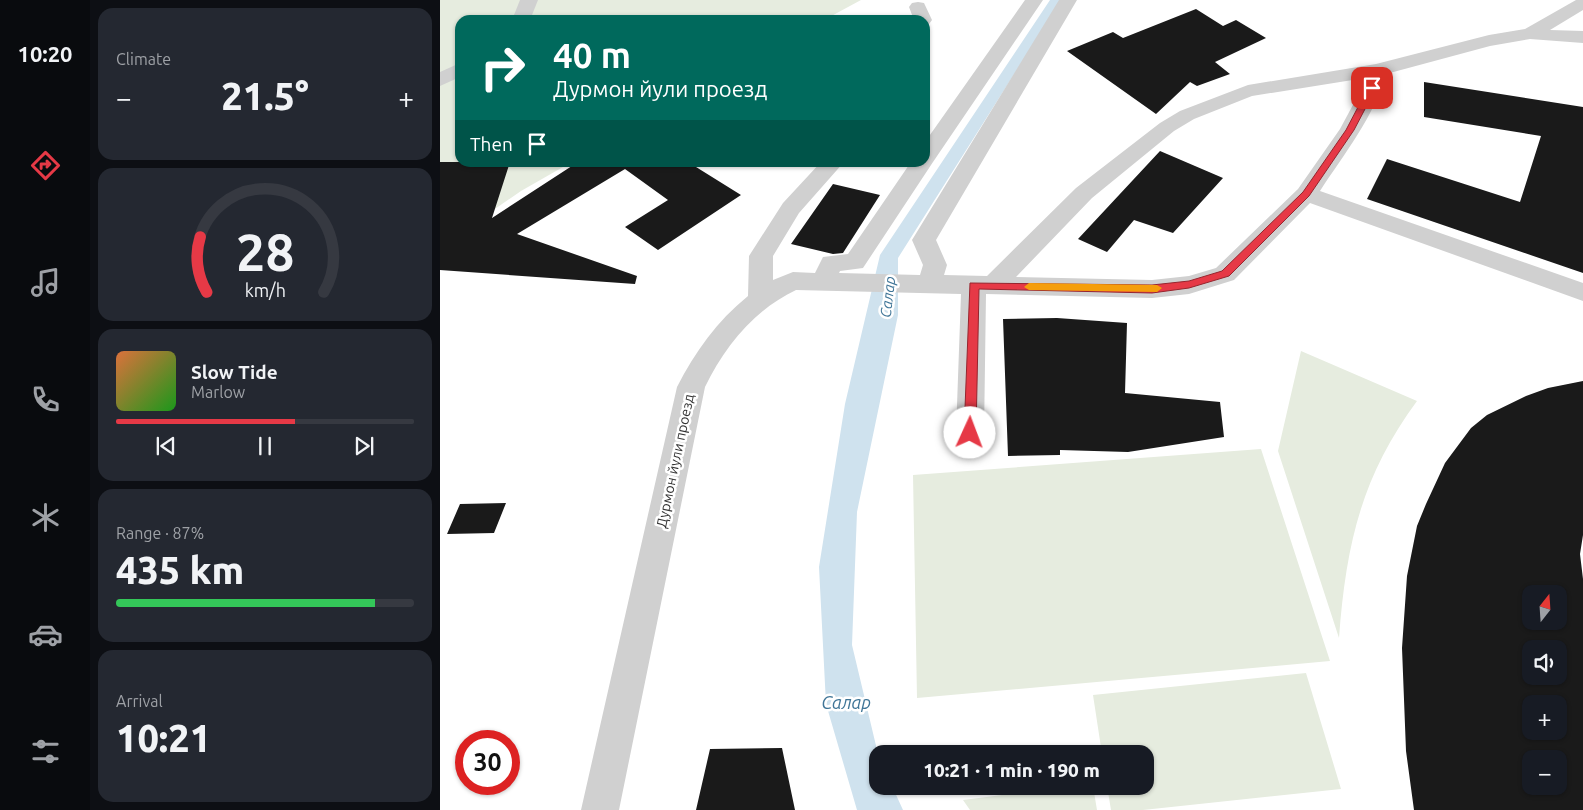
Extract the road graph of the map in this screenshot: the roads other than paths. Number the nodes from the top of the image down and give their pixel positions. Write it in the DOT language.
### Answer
graph roads {
  1 [pos="528,0"];
  2 [pos="1034,0"];
  3 [pos="1068,0"];
  4 [pos="1583,3"];
  5 [pos="523,15"];
  6 [pos="1530,34"];
  7 [pos="1583,37"];
  8 [pos="1377,70"];
  9 [pos="455,72"];
  10 [pos="440,80"];
  11 [pos="930,151"];
  12 [pos="829,167"];
  13 [pos="919,167"];
  14 [pos="1306,194"];
  15 [pos="824,281"];
  16 [pos="920,284"];
  17 [pos="983,286"];
  18 [pos="1583,292"];
  19 [pos="760,299"];
  20 [pos="970,433"];
  21 [pos="600,810"];
  1 -- 5 [label="street"];
  2 -- 11 [label="street"];
  3 -- 16 [label="street"];
  4 -- 6 [label="street"];
  6 -- 7 [label="street"];
  6 -- 8 [label="street"];
  8 -- 14 [label="street, Дурмон йули проезд"];
  8 -- 17 [label="street"];
  9 -- 10 [label="street"];
  12 -- 19 [label="street"];
  13 -- 15 [label="street"];
  14 -- 17 [label="street, Дурмон йули проезд"];
  14 -- 18 [label="street"];
  15 -- 16 [label="street, Дурмон йули проезд"];
  15 -- 19 [label="street, Дурмон йули проезд"];
  16 -- 17 [label="street, Дурмон йули проезд"];
  17 -- 20 [label="street"];
  19 -- 21 [label="street, Дурмон йули проезд"];
}
